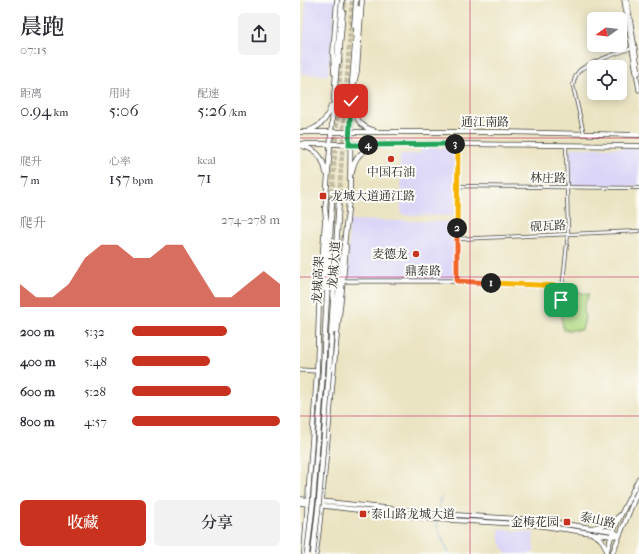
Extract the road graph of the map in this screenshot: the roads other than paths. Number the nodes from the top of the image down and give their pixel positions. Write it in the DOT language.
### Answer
graph roads {
  1 [pos="337,0"];
  2 [pos="343,0"];
  3 [pos="356,0"];
  4 [pos="362,0"];
  5 [pos="624,0"];
  6 [pos="627,0"];
  7 [pos="358,8"];
  8 [pos="634,48"];
  9 [pos="639,73"];
  10 [pos="335,86"];
  11 [pos="639,90"];
  12 [pos="351,99"];
  13 [pos="333,100"];
  14 [pos="331,131"];
  15 [pos="301,132"];
  16 [pos="350,132"];
  17 [pos="388,132"];
  18 [pos="584,134"];
  19 [pos="639,135"];
  20 [pos="329,144"];
  21 [pos="390,144"];
  22 [pos="458,144"];
  23 [pos="566,144"];
  24 [pos="300,145"];
  25 [pos="349,145"];
  26 [pos="639,146"];
  27 [pos="327,179"];
  28 [pos="457,186"];
  29 [pos="568,187"];
  30 [pos="639,188"];
  31 [pos="350,189"];
  32 [pos="332,199"];
  33 [pos="339,200"];
  34 [pos="325,208"];
  35 [pos="347,218"];
  36 [pos="639,231"];
  37 [pos="568,234"];
  38 [pos="457,240"];
  39 [pos="344,281"];
  40 [pos="457,281"];
  41 [pos="563,286"];
  42 [pos="574,287"];
  43 [pos="561,300"];
  44 [pos="300,370"];
  45 [pos="320,371"];
  46 [pos="329,371"];
  47 [pos="639,478"];
  48 [pos="639,488"];
  49 [pos="300,499"];
  50 [pos="308,501"];
  51 [pos="300,502"];
  52 [pos="323,503"];
  53 [pos="623,511"];
  54 [pos="440,516"];
  55 [pos="591,528"];
  56 [pos="613,531"];
  57 [pos="593,534"];
  58 [pos="619,535"];
  59 [pos="612,536"];
  60 [pos="606,553"];
  61 [pos="306,554"];
  62 [pos="313,554"];
  63 [pos="316,554"];
  64 [pos="612,554"];
  1 -- 10 [label="main road"];
  2 -- 10 [label="highway"];
  3 -- 12 [label="main road, 龙城大道"];
  4 -- 12 [label="main road"];
  5 -- 8 [label="street"];
  6 -- 8 [label="street"];
  7 -- 12 [label="highway"];
  8 -- 9 [label="street"];
  8 -- 11 [label="street"];
  8 -- 18 [label="street"];
  10 -- 13 [label="main road"];
  12 -- 16 [label="main road, 龙城大道"];
  12 -- 17 [label="main road"];
  13 -- 14 [label="main road"];
  13 -- 15 [label="main road"];
  14 -- 15 [label="main road, 通江南路"];
  14 -- 16 [label="main road, 通江南路"];
  14 -- 20 [label="main road"];
  16 -- 17 [label="main road, 通江南路"];
  16 -- 25 [label="main road, 龙城大道"];
  17 -- 18 [label="main road, 通江南路"];
  18 -- 19 [label="main road, 通江南路"];
  20 -- 24 [label="main road, 通江南路"];
  20 -- 25 [label="main road, 通江南路"];
  20 -- 27 [label="main road"];
  21 -- 22 [label="main road, 通江南路"];
  21 -- 25 [label="main road, 通江南路"];
  21 -- 31 [label="main road"];
  22 -- 23 [label="main road, 通江南路"];
  22 -- 28 [label="street"];
  23 -- 26 [label="main road, 通江南路"];
  23 -- 29 [label="street"];
  24 -- 27 [label="main road"];
  25 -- 31 [label="main road, 龙城大道"];
  27 -- 34 [label="main road"];
  28 -- 29 [label="street, 林庄路"];
  28 -- 38 [label="street"];
  29 -- 30 [label="street, 林庄路"];
  29 -- 37 [label="street"];
  31 -- 35 [label="main road, 龙城大道"];
  32 -- 45 [label="highway, 龙城高架"];
  33 -- 46 [label="highway, 龙城高架"];
  34 -- 45 [label="highway"];
  35 -- 39 [label="main road, 龙城大道"];
  35 -- 46 [label="highway"];
  36 -- 37 [label="street, 砚瓦路"];
  37 -- 38 [label="street, 砚瓦路"];
  37 -- 41 [label="street"];
  38 -- 40 [label="street"];
  39 -- 40 [label="street, 鼎泰路"];
  39 -- 52 [label="main road, 龙城大道"];
  40 -- 41 [label="street, 鼎泰路"];
  41 -- 42 [label="street, 鼎泰路"];
  41 -- 43 [label="street"];
  44 -- 45 [label="street"];
  45 -- 50 [label="main road"];
  45 -- 61 [label="highway, 龙城高架, bridge"];
  46 -- 62 [label="highway, 龙城高架, bridge"];
  47 -- 53 [label="main road"];
  48 -- 58 [label="main road"];
  49 -- 50 [label="main road, 泰山路"];
  50 -- 51 [label="main road, 泰山路"];
  50 -- 52 [label="main road, 泰山路"];
  50 -- 61 [label="main road"];
  52 -- 54 [label="main road, 泰山路"];
  52 -- 54 [label="main road, 泰山路"];
  52 -- 63 [label="main road, 龙城大道"];
  53 -- 55 [label="main road"];
  53 -- 56 [label="main road"];
  54 -- 55 [label="main road, 泰山路"];
  54 -- 57 [label="main road, 泰山路"];
  55 -- 56 [label="main road, 泰山路"];
  56 -- 58 [label="main road, 泰山路"];
  56 -- 59 [label="main road"];
  57 -- 59 [label="main road, 泰山路"];
  57 -- 60 [label="main road"];
  58 -- 59 [label="main road, 泰山路"];
  58 -- 64 [label="main road"];
  59 -- 60 [label="main road"];
}
